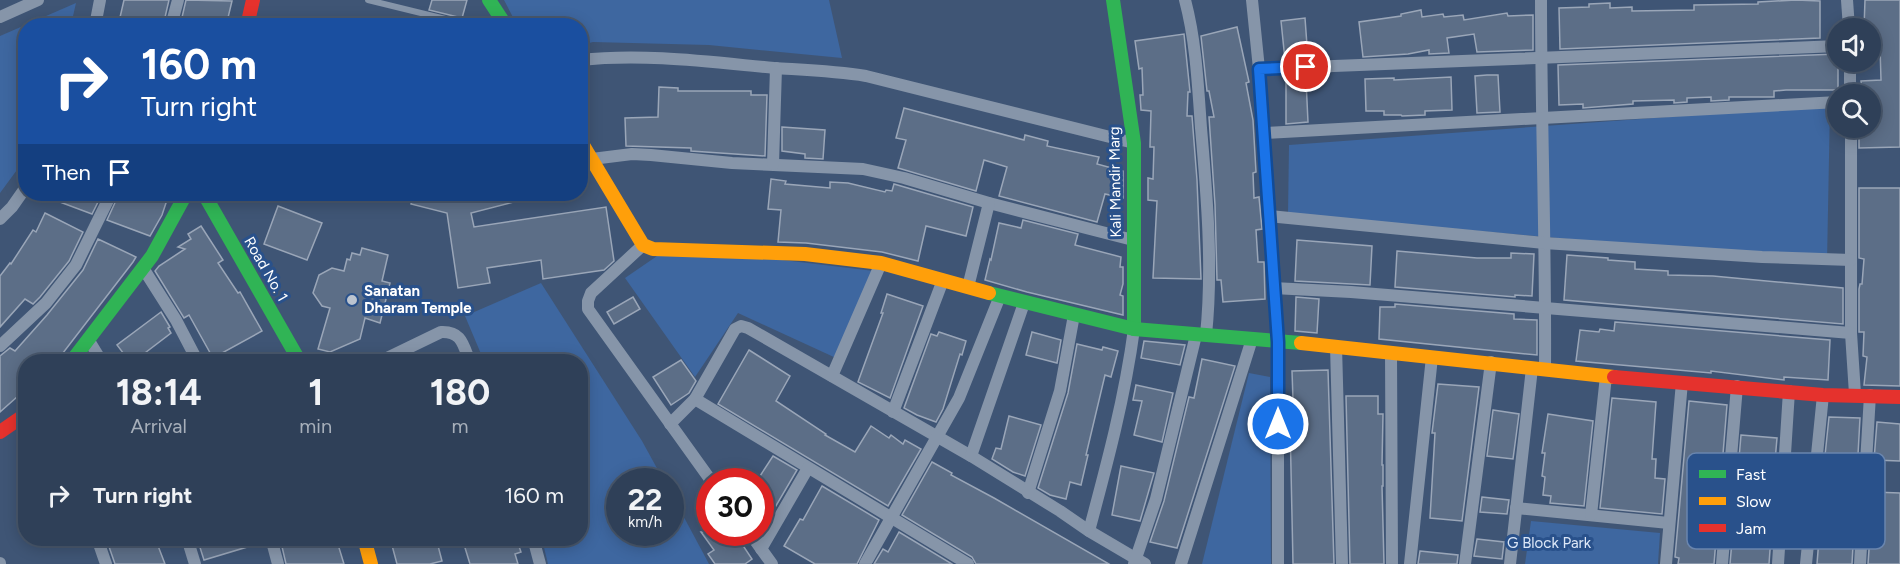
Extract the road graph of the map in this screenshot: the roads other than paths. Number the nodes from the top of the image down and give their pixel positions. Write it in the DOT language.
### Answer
graph roads {
  1 [pos="38,0"];
  2 [pos="100,0"];
  3 [pos="178,0"];
  4 [pos="253,0"];
  5 [pos="368,0"];
  6 [pos="489,0"];
  7 [pos="1113,0"];
  8 [pos="1185,0"];
  9 [pos="1252,0"];
  10 [pos="1541,0"];
  11 [pos="1847,0"];
  12 [pos="0,16"];
  13 [pos="96,18"];
  14 [pos="173,18"];
  15 [pos="249,18"];
  16 [pos="441,18"];
  17 [pos="501,18"];
  18 [pos="1848,18"];
  19 [pos="1827,46"];
  20 [pos="1541,57"];
  21 [pos="588,59"];
  22 [pos="776,68"];
  23 [pos="1259,69"];
  24 [pos="1827,103"];
  25 [pos="1540,119"];
  26 [pos="1264,133"];
  27 [pos="1851,138"];
  28 [pos="1134,143"];
  29 [pos="588,153"];
  30 [pos="592,159"];
  31 [pos="773,164"];
  32 [pos="18,198"];
  33 [pos="108,201"];
  34 [pos="182,201"];
  35 [pos="208,201"];
  36 [pos="989,203"];
  37 [pos="1269,216"];
  38 [pos="0,219"];
  39 [pos="1133,240"];
  40 [pos="1544,243"];
  41 [pos="643,245"];
  42 [pos="1851,260"];
  43 [pos="881,263"];
  44 [pos="142,268"];
  45 [pos="943,280"];
  46 [pos="968,287"];
  47 [pos="1273,288"];
  48 [pos="1000,296"];
  49 [pos="1024,303"];
  50 [pos="1546,309"];
  51 [pos="1074,315"];
  52 [pos="1134,329"];
  53 [pos="1851,333"];
  54 [pos="1201,335"];
  55 [pos="88,339"];
  56 [pos="1252,339"];
  57 [pos="1278,342"];
  58 [pos="0,346"];
  59 [pos="1336,346"];
  60 [pos="1391,352"];
  61 [pos="77,354"];
  62 [pos="97,354"];
  63 [pos="194,354"];
  64 [pos="295,354"];
  65 [pos="396,354"];
  66 [pos="467,354"];
  67 [pos="1432,357"];
  68 [pos="1491,362"];
  69 [pos="1539,369"];
  70 [pos="832,376"];
  71 [pos="1605,376"];
  72 [pos="1682,382"];
  73 [pos="1737,386"];
  74 [pos="1790,391"];
  75 [pos="1855,394"];
  76 [pos="1822,395"];
  77 [pos="1870,395"];
  78 [pos="1900,397"];
  79 [pos="695,399"];
  80 [pos="892,412"];
  81 [pos="18,420"];
  82 [pos="670,424"];
  83 [pos="0,432"];
  84 [pos="937,437"];
  85 [pos="1731,453"];
  86 [pos="1786,453"];
  87 [pos="1817,453"];
  88 [pos="1867,453"];
  89 [pos="971,456"];
  90 [pos="702,468"];
  91 [pos="808,468"];
  92 [pos="1028,493"];
  93 [pos="1516,508"];
  94 [pos="1591,515"];
  95 [pos="890,518"];
  96 [pos="1669,523"];
  97 [pos="1089,531"];
  98 [pos="100,546"];
  99 [pos="189,546"];
  100 [pos="273,546"];
  101 [pos="366,546"];
  102 [pos="535,546"];
  103 [pos="759,546"];
  104 [pos="761,549"];
  105 [pos="1723,549"];
  106 [pos="1779,549"];
  107 [pos="1807,549"];
  108 [pos="1861,549"];
  109 [pos="1139,562"];
  110 [pos="106,564"];
  111 [pos="195,564"];
  112 [pos="278,564"];
  113 [pos="371,564"];
  114 [pos="540,564"];
  115 [pos="772,564"];
  116 [pos="865,564"];
  117 [pos="968,564"];
  118 [pos="1181,564"];
  119 [pos="1278,564"];
  120 [pos="1342,564"];
  121 [pos="1392,564"];
  122 [pos="1410,564"];
  123 [pos="1465,564"];
  124 [pos="1510,564"];
  125 [pos="1666,564"];
  126 [pos="1722,564"];
  127 [pos="1778,564"];
  128 [pos="1806,564"];
  129 [pos="1860,564"];
  1 -- 12 [label="street"];
  2 -- 13 [label="street"];
  3 -- 14 [label="street"];
  4 -- 15 [label="street"];
  5 -- 16 [label="lane"];
  6 -- 17 [label="street"];
  7 -- 28 [label="street, Kali Mandir Marg"];
  8 -- 54 [label="street"];
  9 -- 23 [label="street"];
  10 -- 20 [label="street"];
  11 -- 18 [label="street"];
  19 -- 20 [label="street"];
  20 -- 23 [label="street"];
  20 -- 25 [label="street"];
  21 -- 22 [label="street"];
  22 -- 28 [label="street"];
  22 -- 31 [label="street"];
  23 -- 26 [label="street"];
  24 -- 25 [label="street"];
  25 -- 26 [label="street"];
  25 -- 40 [label="street"];
  26 -- 37 [label="street"];
  27 -- 42 [label="street"];
  28 -- 39 [label="street, Kali Mandir Marg"];
  29 -- 30 [label="street"];
  30 -- 31 [label="street"];
  30 -- 41 [label="street"];
  31 -- 36 [label="street"];
  32 -- 38 [label="street"];
  33 -- 58 [label="street"];
  34 -- 44 [label="street"];
  35 -- 64 [label="street, Road No. 1"];
  36 -- 39 [label="street"];
  36 -- 46 [label="street"];
  37 -- 40 [label="street"];
  37 -- 47 [label="street"];
  39 -- 52 [label="street, Kali Mandir Marg"];
  40 -- 42 [label="street"];
  40 -- 50 [label="street"];
  41 -- 43 [label="street"];
  41 -- 82 [label="street"];
  42 -- 53 [label="street"];
  43 -- 45 [label="street"];
  43 -- 70 [label="street"];
  44 -- 55 [label="street"];
  44 -- 63 [label="street"];
  45 -- 46 [label="street"];
  45 -- 80 [label="street"];
  46 -- 48 [label="street"];
  47 -- 50 [label="street"];
  47 -- 57 [label="street"];
  48 -- 49 [label="street"];
  48 -- 84 [label="street"];
  49 -- 51 [label="street"];
  49 -- 89 [label="street"];
  50 -- 53 [label="street"];
  50 -- 69 [label="street"];
  51 -- 52 [label="street"];
  51 -- 92 [label="street"];
  52 -- 54 [label="street"];
  52 -- 97 [label="street"];
  53 -- 75 [label="street"];
  54 -- 56 [label="street"];
  54 -- 109 [label="street"];
  55 -- 61 [label="street"];
  55 -- 62 [label="street"];
  56 -- 57 [label="street"];
  56 -- 118 [label="street"];
  57 -- 59 [label="street"];
  57 -- 119 [label="street"];
  59 -- 60 [label="street"];
  59 -- 120 [label="street"];
  60 -- 67 [label="street"];
  60 -- 121 [label="street"];
  65 -- 66 [label="street"];
  67 -- 68 [label="street"];
  67 -- 122 [label="street"];
  68 -- 69 [label="street"];
  68 -- 123 [label="street"];
  69 -- 71 [label="street"];
  69 -- 93 [label="street"];
  70 -- 79 [label="street"];
  70 -- 80 [label="street"];
  71 -- 72 [label="street"];
  71 -- 94 [label="street"];
  72 -- 73 [label="street"];
  72 -- 96 [label="street"];
  73 -- 74 [label="street"];
  73 -- 85 [label="street"];
  74 -- 76 [label="street"];
  74 -- 86 [label="street"];
  75 -- 76 [label="street"];
  75 -- 77 [label="street"];
  76 -- 87 [label="street"];
  77 -- 78 [label="street"];
  77 -- 88 [label="street"];
  79 -- 82 [label="street"];
  79 -- 91 [label="street"];
  80 -- 84 [label="street"];
  81 -- 83 [label="street"];
  82 -- 90 [label="street"];
  84 -- 89 [label="street"];
  84 -- 95 [label="street"];
  89 -- 92 [label="street"];
  91 -- 95 [label="street"];
  91 -- 104 [label="street"];
  92 -- 97 [label="street"];
  93 -- 94 [label="street"];
  93 -- 124 [label="street"];
  94 -- 96 [label="street"];
  95 -- 116 [label="street"];
  95 -- 117 [label="street"];
  96 -- 125 [label="street"];
  97 -- 109 [label="street"];
  98 -- 110 [label="street"];
  99 -- 111 [label="street"];
  100 -- 112 [label="street"];
  101 -- 113 [label="street"];
  102 -- 114 [label="street"];
  103 -- 104 [label="street"];
  104 -- 115 [label="street"];
  105 -- 126 [label="street"];
  106 -- 127 [label="street"];
  107 -- 128 [label="street"];
  108 -- 129 [label="street"];
}
